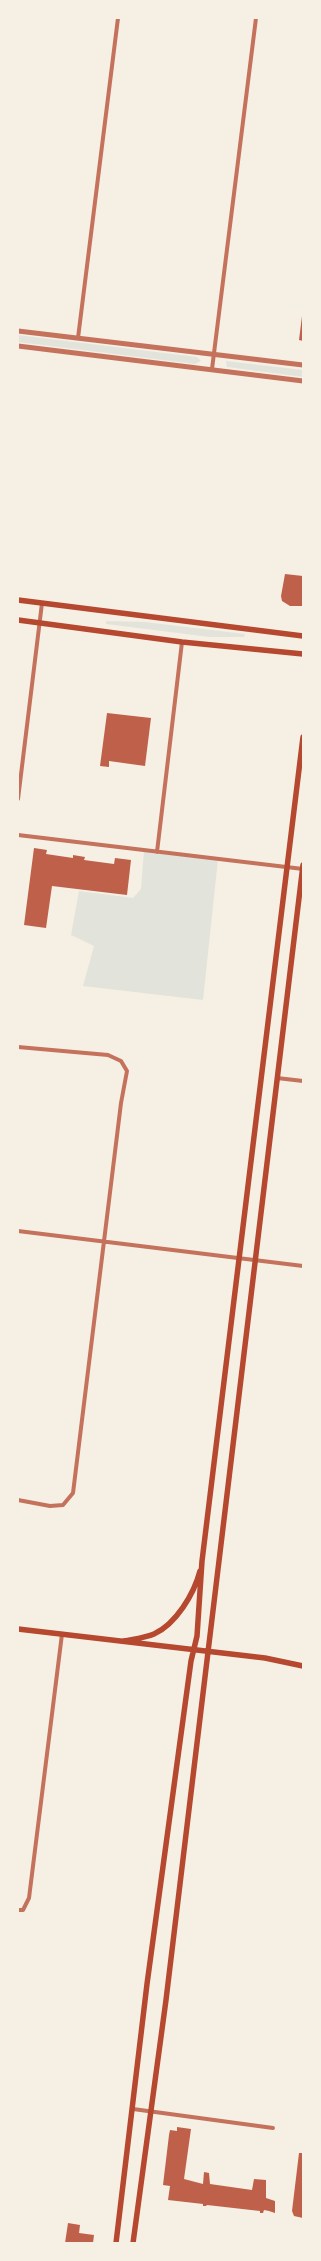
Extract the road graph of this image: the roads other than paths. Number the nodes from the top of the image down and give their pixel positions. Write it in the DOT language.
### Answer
graph roads {
  1 [pos="118,18"];
  2 [pos="256,18"];
  3 [pos="18,331"];
  4 [pos="78,338"];
  5 [pos="18,346"];
  6 [pos="214,355"];
  7 [pos="303,365"];
  8 [pos="212,369"];
  9 [pos="303,381"];
  10 [pos="18,600"];
  11 [pos="42,603"];
  12 [pos="18,620"];
  13 [pos="39,623"];
  14 [pos="303,636"];
  15 [pos="182,642"];
  16 [pos="303,654"];
  17 [pos="303,737"];
  18 [pos="18,799"];
  19 [pos="18,834"];
  20 [pos="157,852"];
  21 [pos="303,865"];
  22 [pos="287,867"];
  23 [pos="303,869"];
  24 [pos="18,1047"];
  25 [pos="277,1078"];
  26 [pos="303,1081"];
  27 [pos="18,1231"];
  28 [pos="104,1241"];
  29 [pos="239,1258"];
  30 [pos="254,1261"];
  31 [pos="303,1266"];
  32 [pos="18,1500"];
  33 [pos="202,1561"];
  34 [pos="18,1629"];
  35 [pos="62,1634"];
  36 [pos="118,1642"];
  37 [pos="194,1649"];
  38 [pos="208,1651"];
  39 [pos="303,1666"];
  40 [pos="18,1910"];
  41 [pos="133,2109"];
  42 [pos="151,2112"];
  43 [pos="273,2128"];
  44 [pos="116,2243"];
  45 [pos="133,2243"];
  1 -- 4 [label="street"];
  2 -- 6 [label="street"];
  3 -- 4 [label="street"];
  4 -- 6 [label="street"];
  5 -- 8 [label="street"];
  6 -- 7 [label="street"];
  6 -- 8 [label="street"];
  8 -- 9 [label="street"];
  10 -- 11 [label="main road"];
  11 -- 13 [label="street"];
  11 -- 14 [label="main road"];
  12 -- 13 [label="main road"];
  13 -- 15 [label="main road"];
  13 -- 18 [label="street"];
  15 -- 16 [label="main road"];
  15 -- 20 [label="street"];
  17 -- 22 [label="main road"];
  19 -- 20 [label="street"];
  20 -- 22 [label="street"];
  21 -- 23 [label="main road"];
  22 -- 23 [label="street"];
  22 -- 29 [label="main road"];
  23 -- 25 [label="main road"];
  24 -- 28 [label="street"];
  25 -- 26 [label="street"];
  25 -- 30 [label="main road"];
  27 -- 28 [label="street"];
  28 -- 29 [label="street"];
  28 -- 32 [label="street"];
  29 -- 30 [label="street"];
  29 -- 33 [label="main road"];
  30 -- 31 [label="street"];
  30 -- 38 [label="main road"];
  33 -- 36 [label="main road"];
  33 -- 37 [label="main road"];
  34 -- 35 [label="main road"];
  35 -- 36 [label="main road"];
  35 -- 40 [label="street"];
  36 -- 37 [label="main road"];
  37 -- 38 [label="main road"];
  37 -- 41 [label="main road"];
  38 -- 39 [label="main road"];
  38 -- 42 [label="main road"];
  41 -- 42 [label="street"];
  41 -- 44 [label="main road"];
  42 -- 43 [label="street"];
  42 -- 45 [label="main road"];
}
